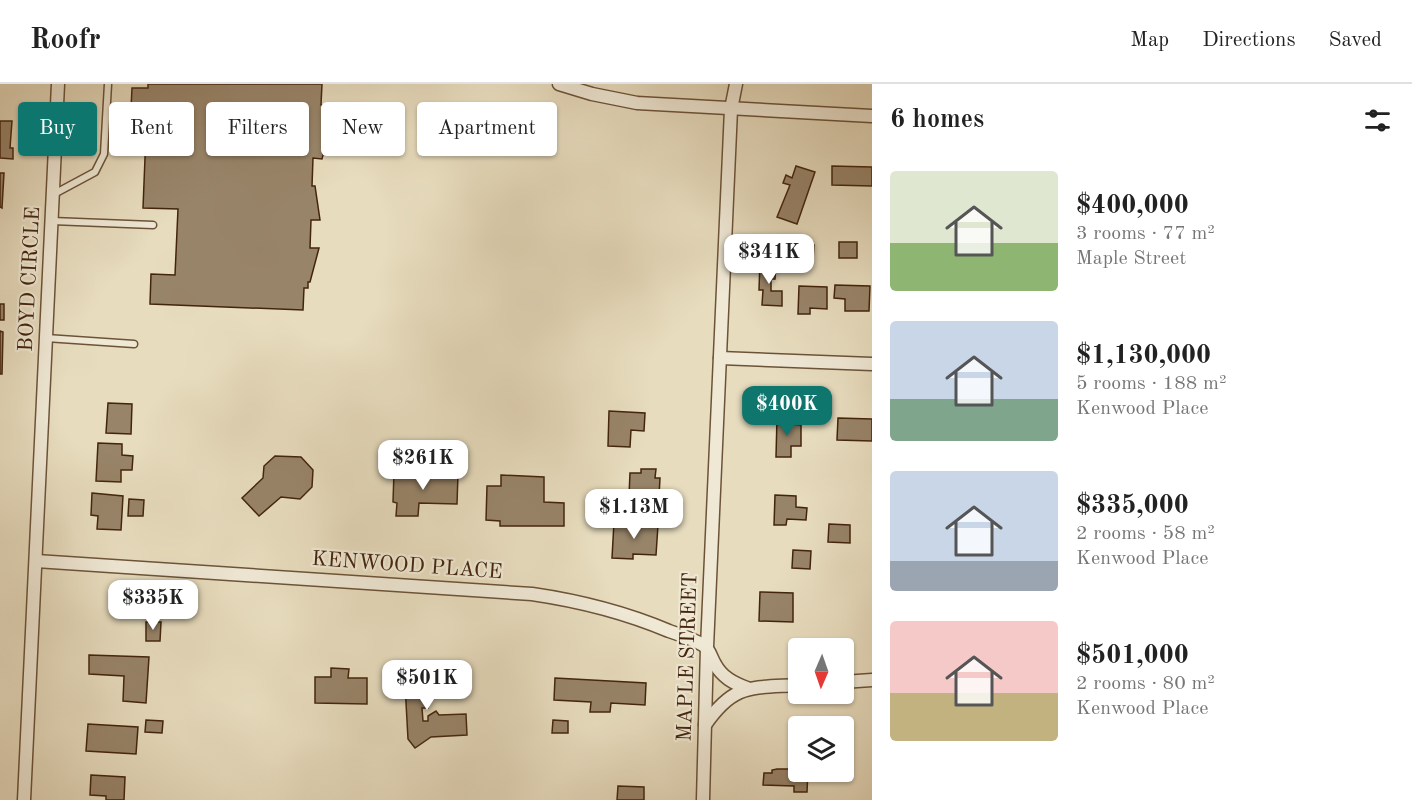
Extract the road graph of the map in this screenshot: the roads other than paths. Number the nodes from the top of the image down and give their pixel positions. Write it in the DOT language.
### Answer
graph roads {
  1 [pos="58,84"];
  2 [pos="108,84"];
  3 [pos="559,84"];
  4 [pos="736,84"];
  5 [pos="731,109"];
  6 [pos="872,116"];
  7 [pos="53,194"];
  8 [pos="52,221"];
  9 [pos="153,225"];
  10 [pos="46,338"];
  11 [pos="134,344"];
  12 [pos="720,358"];
  13 [pos="872,364"];
  14 [pos="36,561"];
  15 [pos="707,647"];
  16 [pos="872,680"];
  17 [pos="854,681"];
  18 [pos="788,686"];
  19 [pos="747,688"];
  20 [pos="705,726"];
  21 [pos="24,800"];
  22 [pos="703,800"];
  1 -- 7 [label="street, BOYD CIRCLE"];
  2 -- 7 [label="lane"];
  3 -- 5 [label="street"];
  4 -- 5 [label="street, MAPLE STREET"];
  5 -- 6 [label="street"];
  5 -- 12 [label="street, MAPLE STREET"];
  7 -- 8 [label="street, BOYD CIRCLE"];
  8 -- 9 [label="lane"];
  8 -- 10 [label="street, BOYD CIRCLE"];
  10 -- 11 [label="lane"];
  10 -- 14 [label="street, BOYD CIRCLE"];
  12 -- 13 [label="street"];
  12 -- 15 [label="street, MAPLE STREET"];
  14 -- 15 [label="street, KENWOOD PLACE"];
  14 -- 21 [label="street, BOYD CIRCLE"];
  15 -- 19 [label="street"];
  15 -- 20 [label="street, MAPLE STREET"];
  16 -- 17 [label="street"];
  18 -- 19 [label="street"];
  19 -- 20 [label="street"];
  20 -- 22 [label="street, MAPLE STREET"];
}
